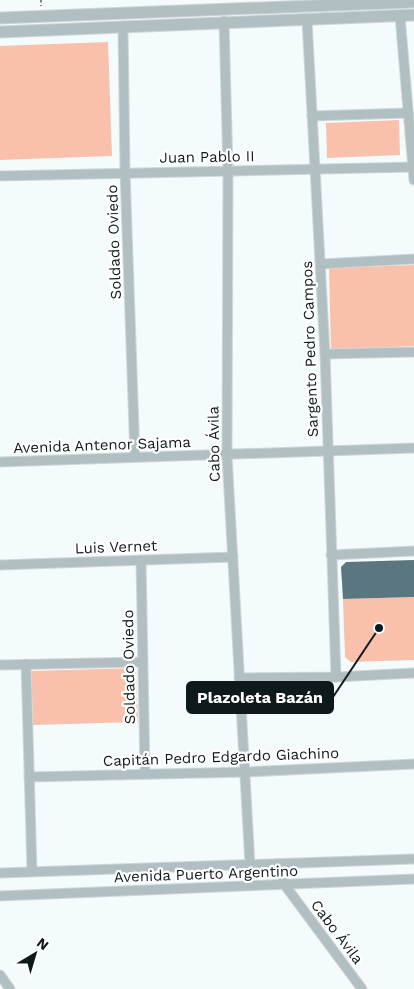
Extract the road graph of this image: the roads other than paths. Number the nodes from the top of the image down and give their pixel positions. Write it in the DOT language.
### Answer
graph roads {
  1 [pos="414,2"];
  2 [pos="414,15"];
  3 [pos="400,16"];
  4 [pos="0,18"];
  5 [pos="307,20"];
  6 [pos="224,21"];
  7 [pos="123,26"];
  8 [pos="0,32"];
  9 [pos="408,113"];
  10 [pos="312,116"];
  11 [pos="413,167"];
  12 [pos="315,168"];
  13 [pos="228,171"];
  14 [pos="125,172"];
  15 [pos="0,176"];
  16 [pos="414,180"];
  17 [pos="414,259"];
  18 [pos="321,264"];
  19 [pos="414,352"];
  20 [pos="325,354"];
  21 [pos="414,448"];
  22 [pos="328,451"];
  23 [pos="227,456"];
  24 [pos="135,457"];
  25 [pos="0,462"];
  26 [pos="414,551"];
  27 [pos="331,555"];
  28 [pos="233,557"];
  29 [pos="141,560"];
  30 [pos="0,565"];
  31 [pos="142,662"];
  32 [pos="26,664"];
  33 [pos="0,665"];
  34 [pos="414,673"];
  35 [pos="239,678"];
  36 [pos="336,678"];
  37 [pos="414,764"];
  38 [pos="246,772"];
  39 [pos="145,773"];
  40 [pos="29,777"];
  41 [pos="414,859"];
  42 [pos="276,864"];
  43 [pos="250,865"];
  44 [pos="32,871"];
  45 [pos="0,874"];
  46 [pos="414,879"];
  47 [pos="286,885"];
  48 [pos="0,896"];
  49 [pos="0,974"];
  50 [pos="10,989"];
  51 [pos="362,989"];
  1 -- 4 [label="street"];
  2 -- 3 [label="street"];
  3 -- 5 [label="street"];
  3 -- 9 [label="street"];
  5 -- 6 [label="street"];
  5 -- 10 [label="street, Sargento Pedro Campos"];
  6 -- 7 [label="street"];
  6 -- 13 [label="street, Cabo Ávila"];
  7 -- 8 [label="street"];
  7 -- 14 [label="street, Soldado Oviedo"];
  9 -- 10 [label="street"];
  9 -- 11 [label="street"];
  10 -- 12 [label="street, Sargento Pedro Campos"];
  11 -- 12 [label="street, Juan Pablo II"];
  11 -- 16 [label="street"];
  12 -- 13 [label="street, Juan Pablo II"];
  12 -- 18 [label="street, Sargento Pedro Campos"];
  13 -- 14 [label="street, Juan Pablo II"];
  13 -- 23 [label="street, Cabo Ávila"];
  14 -- 15 [label="street, Juan Pablo II"];
  14 -- 24 [label="street, Soldado Oviedo"];
  17 -- 18 [label="street"];
  18 -- 20 [label="street, Sargento Pedro Campos"];
  19 -- 20 [label="street"];
  20 -- 22 [label="street, Sargento Pedro Campos"];
  21 -- 22 [label="street, Avenida Antenor Sajama"];
  22 -- 23 [label="street, Avenida Antenor Sajama"];
  22 -- 27 [label="street, Sargento Pedro Campos"];
  23 -- 24 [label="street, Avenida Antenor Sajama"];
  23 -- 28 [label="street, Cabo Ávila"];
  24 -- 25 [label="street, Avenida Antenor Sajama"];
  26 -- 27 [label="street"];
  27 -- 36 [label="street, Sargento Pedro Campos"];
  28 -- 29 [label="street, Luis Vernet"];
  28 -- 35 [label="street, Cabo Ávila"];
  29 -- 30 [label="street, Luis Vernet"];
  29 -- 31 [label="street, Soldado Oviedo"];
  31 -- 32 [label="street"];
  31 -- 39 [label="street, Soldado Oviedo"];
  32 -- 33 [label="street"];
  32 -- 40 [label="street"];
  34 -- 36 [label="street"];
  35 -- 36 [label="street"];
  35 -- 38 [label="street, Cabo Ávila"];
  37 -- 38 [label="street, Capitán Pedro Edgardo Giachino"];
  38 -- 39 [label="street, Capitán Pedro Edgardo Giachino"];
  38 -- 43 [label="street, Cabo Ávila"];
  39 -- 40 [label="street, Capitán Pedro Edgardo Giachino"];
  40 -- 44 [label="street"];
  41 -- 42 [label="street, Avenida Puerto Argentino"];
  42 -- 43 [label="street, Avenida Puerto Argentino"];
  42 -- 47 [label="street, Cabo Ávila"];
  43 -- 44 [label="street, Avenida Puerto Argentino"];
  44 -- 45 [label="street, Avenida Puerto Argentino"];
  46 -- 47 [label="street, Avenida Puerto Argentino"];
  47 -- 48 [label="street, Avenida Puerto Argentino"];
  47 -- 51 [label="street, Cabo Ávila"];
  49 -- 50 [label="street"];
}
